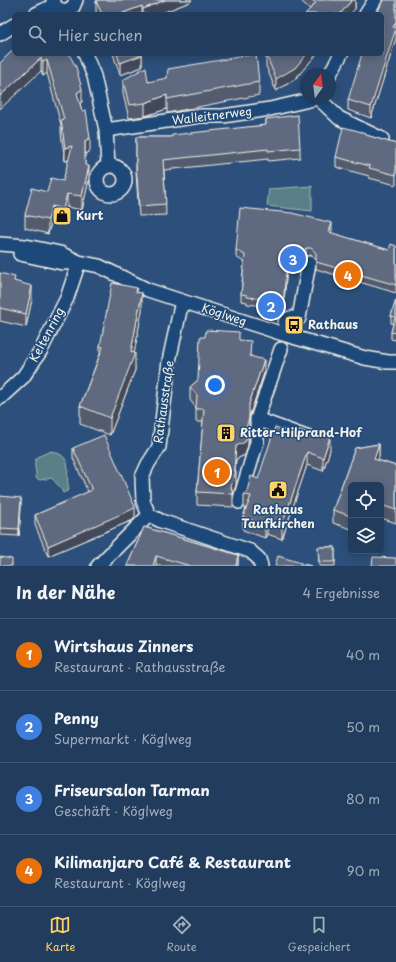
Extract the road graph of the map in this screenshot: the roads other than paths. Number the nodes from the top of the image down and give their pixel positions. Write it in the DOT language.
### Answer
graph roads {
  1 [pos="76,0"];
  2 [pos="375,0"];
  3 [pos="54,2"];
  4 [pos="39,12"];
  5 [pos="68,12"];
  6 [pos="367,12"];
  7 [pos="12,26"];
  8 [pos="0,34"];
  9 [pos="86,56"];
  10 [pos="340,56"];
  11 [pos="333,68"];
  12 [pos="300,102"];
  13 [pos="324,104"];
  14 [pos="106,130"];
  15 [pos="382,139"];
  16 [pos="108,166"];
  17 [pos="0,244"];
  18 [pos="0,248"];
  19 [pos="79,262"];
  20 [pos="309,264"];
  21 [pos="182,301"];
  22 [pos="285,322"];
  23 [pos="281,349"];
  24 [pos="396,362"];
  25 [pos="0,398"];
  26 [pos="266,419"];
  27 [pos="312,439"];
  28 [pos="239,502"];
  29 [pos="149,515"];
  30 [pos="98,566"];
  31 [pos="261,566"];
  1 -- 5 [label="street"];
  2 -- 6 [label="street"];
  3 -- 4 [label="street"];
  3 -- 5 [label="street"];
  7 -- 8 [label="street"];
  9 -- 14 [label="street"];
  10 -- 11 [label="street"];
  12 -- 14 [label="street, Walleitnerweg"];
  13 -- 15 [label="street, Walleitnerweg"];
  14 -- 16 [label="street"];
  17 -- 19 [label="street, Köglweg"];
  18 -- 19 [label="street, Köglweg"];
  19 -- 21 [label="street, Köglweg"];
  19 -- 25 [label="street, Keltenring"];
  20 -- 22 [label="street"];
  21 -- 24 [label="street, Köglweg"];
  21 -- 29 [label="street, Rathausstraße"];
  23 -- 26 [label="street"];
  26 -- 27 [label="street"];
  26 -- 28 [label="street"];
  29 -- 30 [label="street"];
  29 -- 31 [label="street"];
}
